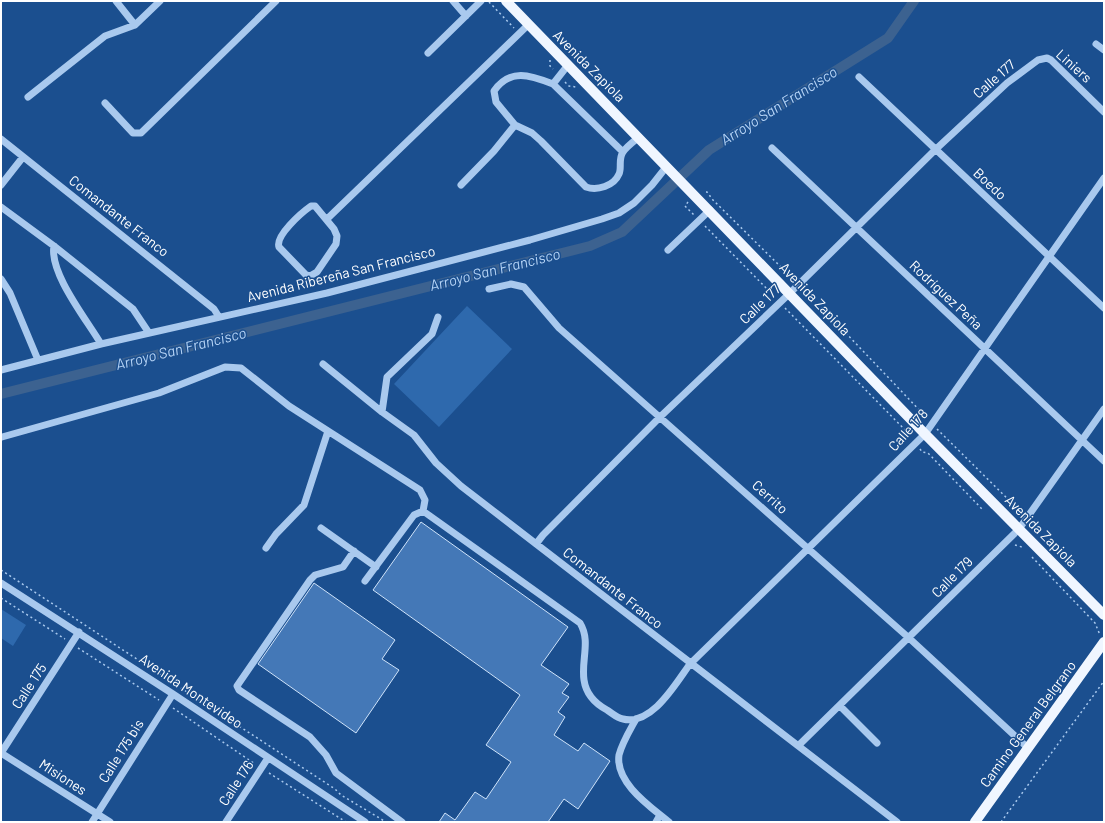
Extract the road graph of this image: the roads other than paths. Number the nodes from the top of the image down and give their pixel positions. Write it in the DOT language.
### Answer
graph roads {
  1 [pos="116,1"];
  2 [pos="160,1"];
  3 [pos="276,1"];
  4 [pos="453,1"];
  5 [pos="481,1"];
  6 [pos="506,1"];
  7 [pos="466,16"];
  8 [pos="135,25"];
  9 [pos="528,25"];
  10 [pos="1096,44"];
  11 [pos="1104,50"];
  12 [pos="428,53"];
  13 [pos="1043,57"];
  14 [pos="568,66"];
  15 [pos="859,77"];
  16 [pos="553,84"];
  17 [pos="28,97"];
  18 [pos="106,104"];
  19 [pos="1104,112"];
  20 [pos="515,125"];
  21 [pos="639,137"];
  22 [pos="1,139"];
  23 [pos="772,148"];
  24 [pos="934,150"];
  25 [pos="623,152"];
  26 [pos="23,158"];
  27 [pos="670,169"];
  28 [pos="1104,178"];
  29 [pos="1,185"];
  30 [pos="461,185"];
  31 [pos="1,208"];
  32 [pos="710,210"];
  33 [pos="327,219"];
  34 [pos="855,228"];
  35 [pos="54,246"];
  36 [pos="668,250"];
  37 [pos="1049,257"];
  38 [pos="1,279"];
  39 [pos="489,289"];
  40 [pos="790,293"];
  41 [pos="1104,308"];
  42 [pos="438,316"];
  43 [pos="219,317"];
  44 [pos="149,333"];
  45 [pos="101,344"];
  46 [pos="985,350"];
  47 [pos="38,360"];
  48 [pos="323,364"];
  49 [pos="1,370"];
  50 [pos="1104,409"];
  51 [pos="382,412"];
  52 [pos="660,417"];
  53 [pos="328,431"];
  54 [pos="925,434"];
  55 [pos="2,437"];
  56 [pos="1082,441"];
  57 [pos="1104,460"];
  58 [pos="423,511"];
  59 [pos="321,528"];
  60 [pos="1019,529"];
  61 [pos="536,544"];
  62 [pos="266,548"];
  63 [pos="809,549"];
  64 [pos="354,551"];
  65 [pos="376,567"];
  66 [pos="365,581"];
  67 [pos="1,583"];
  68 [pos="1104,615"];
  69 [pos="79,632"];
  70 [pos="909,638"];
  71 [pos="1104,642"];
  72 [pos="690,664"];
  73 [pos="173,694"];
  74 [pos="840,706"];
  75 [pos="636,719"];
  76 [pos="877,744"];
  77 [pos="799,746"];
  78 [pos="1028,748"];
  79 [pos="1,753"];
  80 [pos="268,758"];
  81 [pos="97,814"];
  82 [pos="660,815"];
  83 [pos="92,822"];
  84 [pos="110,822"];
  85 [pos="226,822"];
  86 [pos="364,822"];
  87 [pos="402,822"];
  88 [pos="656,822"];
  89 [pos="669,822"];
  90 [pos="897,822"];
  91 [pos="975,822"];
  1 -- 8 [label="street"];
  2 -- 8 [label="street"];
  3 -- 18 [label="street"];
  4 -- 7 [label="street"];
  5 -- 7 [label="street"];
  6 -- 9 [label="main road, Avenida Zapiola"];
  7 -- 12 [label="street"];
  8 -- 17 [label="street"];
  9 -- 14 [label="main road, Avenida Zapiola"];
  9 -- 33 [label="street"];
  10 -- 11 [label="street"];
  13 -- 19 [label="street, Liniers"];
  13 -- 24 [label="street, Calle 177"];
  14 -- 16 [label="street"];
  14 -- 21 [label="main road, Avenida Zapiola"];
  15 -- 24 [label="street, Boedo"];
  16 -- 20 [label="street"];
  16 -- 25 [label="street"];
  20 -- 25 [label="street"];
  20 -- 30 [label="street"];
  21 -- 25 [label="street"];
  21 -- 27 [label="main road, Avenida Zapiola"];
  22 -- 26 [label="street, Comandante Franco"];
  23 -- 34 [label="street, Rodríguez Peña"];
  24 -- 34 [label="street, Calle 177"];
  24 -- 37 [label="street, Boedo"];
  26 -- 29 [label="street"];
  26 -- 43 [label="street, Comandante Franco"];
  27 -- 32 [label="main road, Avenida Zapiola"];
  27 -- 43 [label="street, Avenida Ribereña San Francisco"];
  28 -- 37 [label="street, Calle 178"];
  31 -- 35 [label="street"];
  32 -- 36 [label="street"];
  32 -- 40 [label="main road, Avenida Zapiola"];
  33 -- 33 [label="street"];
  34 -- 40 [label="street, Calle 177"];
  34 -- 46 [label="street, Rodríguez Peña"];
  35 -- 44 [label="street"];
  35 -- 45 [label="street"];
  37 -- 41 [label="street, Boedo"];
  37 -- 46 [label="street, Calle 178"];
  38 -- 47 [label="street"];
  39 -- 52 [label="street, Cerrito"];
  40 -- 52 [label="street, Calle 177"];
  40 -- 54 [label="main road, Avenida Zapiola"];
  42 -- 51 [label="street"];
  43 -- 44 [label="street, Avenida Ribereña San Francisco"];
  44 -- 45 [label="street, Avenida Ribereña San Francisco"];
  45 -- 47 [label="street, Avenida Ribereña San Francisco"];
  46 -- 54 [label="street, Calle 178"];
  46 -- 56 [label="street, Rodríguez Peña"];
  47 -- 49 [label="street, Avenida Ribereña San Francisco"];
  48 -- 51 [label="street, Comandante Franco"];
  50 -- 56 [label="street, Calle 179"];
  51 -- 61 [label="street, Comandante Franco"];
  52 -- 61 [label="street, Calle 177"];
  52 -- 63 [label="street, Cerrito"];
  53 -- 55 [label="street"];
  53 -- 58 [label="street"];
  53 -- 62 [label="street"];
  54 -- 60 [label="main road, Avenida Zapiola"];
  54 -- 63 [label="street, Calle 178"];
  56 -- 57 [label="street, Rodríguez Peña"];
  56 -- 60 [label="street, Calle 179"];
  58 -- 65 [label="street"];
  58 -- 75 [label="street"];
  59 -- 64 [label="street"];
  60 -- 68 [label="main road, Avenida Zapiola"];
  60 -- 70 [label="street, Calle 179"];
  61 -- 72 [label="street, Comandante Franco"];
  63 -- 70 [label="street, Cerrito"];
  63 -- 72 [label="street, Calle 178"];
  64 -- 65 [label="street"];
  64 -- 87 [label="street"];
  65 -- 66 [label="street"];
  67 -- 69 [label="street, Avenida Montevideo"];
  69 -- 73 [label="street, Avenida Montevideo"];
  69 -- 79 [label="street, Calle 175"];
  70 -- 74 [label="street, Calle 179"];
  70 -- 78 [label="street, Cerrito"];
  71 -- 78 [label="main road, Camino General Belgrano"];
  72 -- 75 [label="street, Calle 178"];
  72 -- 77 [label="street, Comandante Franco"];
  73 -- 80 [label="street, Avenida Montevideo"];
  73 -- 81 [label="street, Calle 175 bis"];
  74 -- 76 [label="street"];
  74 -- 77 [label="street, Calle 179"];
  75 -- 82 [label="street"];
  77 -- 90 [label="street, Comandante Franco"];
  78 -- 91 [label="main road, Camino General Belgrano"];
  79 -- 81 [label="street, Misiones"];
  80 -- 85 [label="street, Calle 176"];
  80 -- 86 [label="street, Avenida Montevideo"];
  81 -- 83 [label="street, Calle 175 bis"];
  81 -- 84 [label="street, Misiones"];
  82 -- 88 [label="street"];
  82 -- 89 [label="street"];
}
